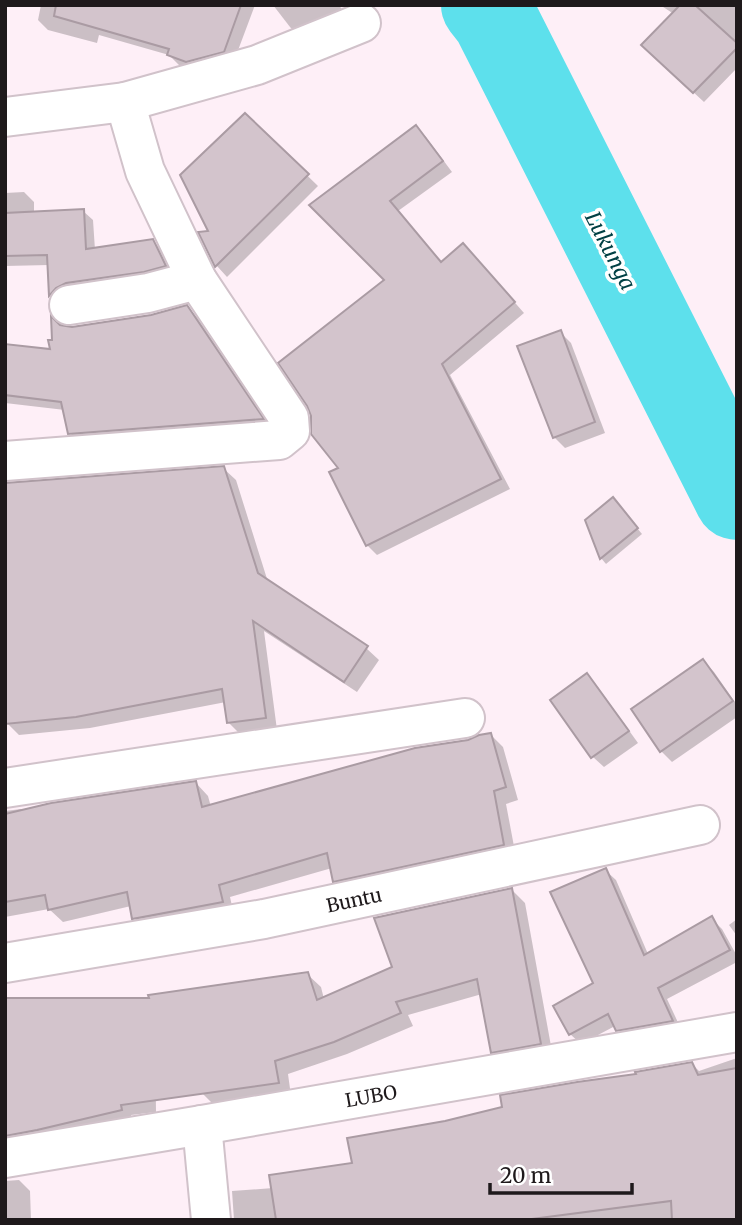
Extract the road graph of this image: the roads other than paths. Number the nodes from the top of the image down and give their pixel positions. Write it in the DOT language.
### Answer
graph roads {
  1 [pos="360,23"];
  2 [pos="125,102"];
  3 [pos="5,117"];
  4 [pos="197,280"];
  5 [pos="69,305"];
  6 [pos="5,461"];
  7 [pos="465,718"];
  8 [pos="5,788"];
  9 [pos="700,825"];
  10 [pos="5,963"];
  11 [pos="737,1032"];
  12 [pos="202,1125"];
  13 [pos="5,1158"];
  14 [pos="211,1220"];
  1 -- 2 [label="street"];
  2 -- 3 [label="street"];
  2 -- 4 [label="street"];
  4 -- 5 [label="street"];
  4 -- 6 [label="street"];
  7 -- 8 [label="street"];
  9 -- 10 [label="street, Buntu"];
  11 -- 12 [label="street, LUBO"];
  12 -- 13 [label="street, LUBO"];
  12 -- 14 [label="street"];
}
